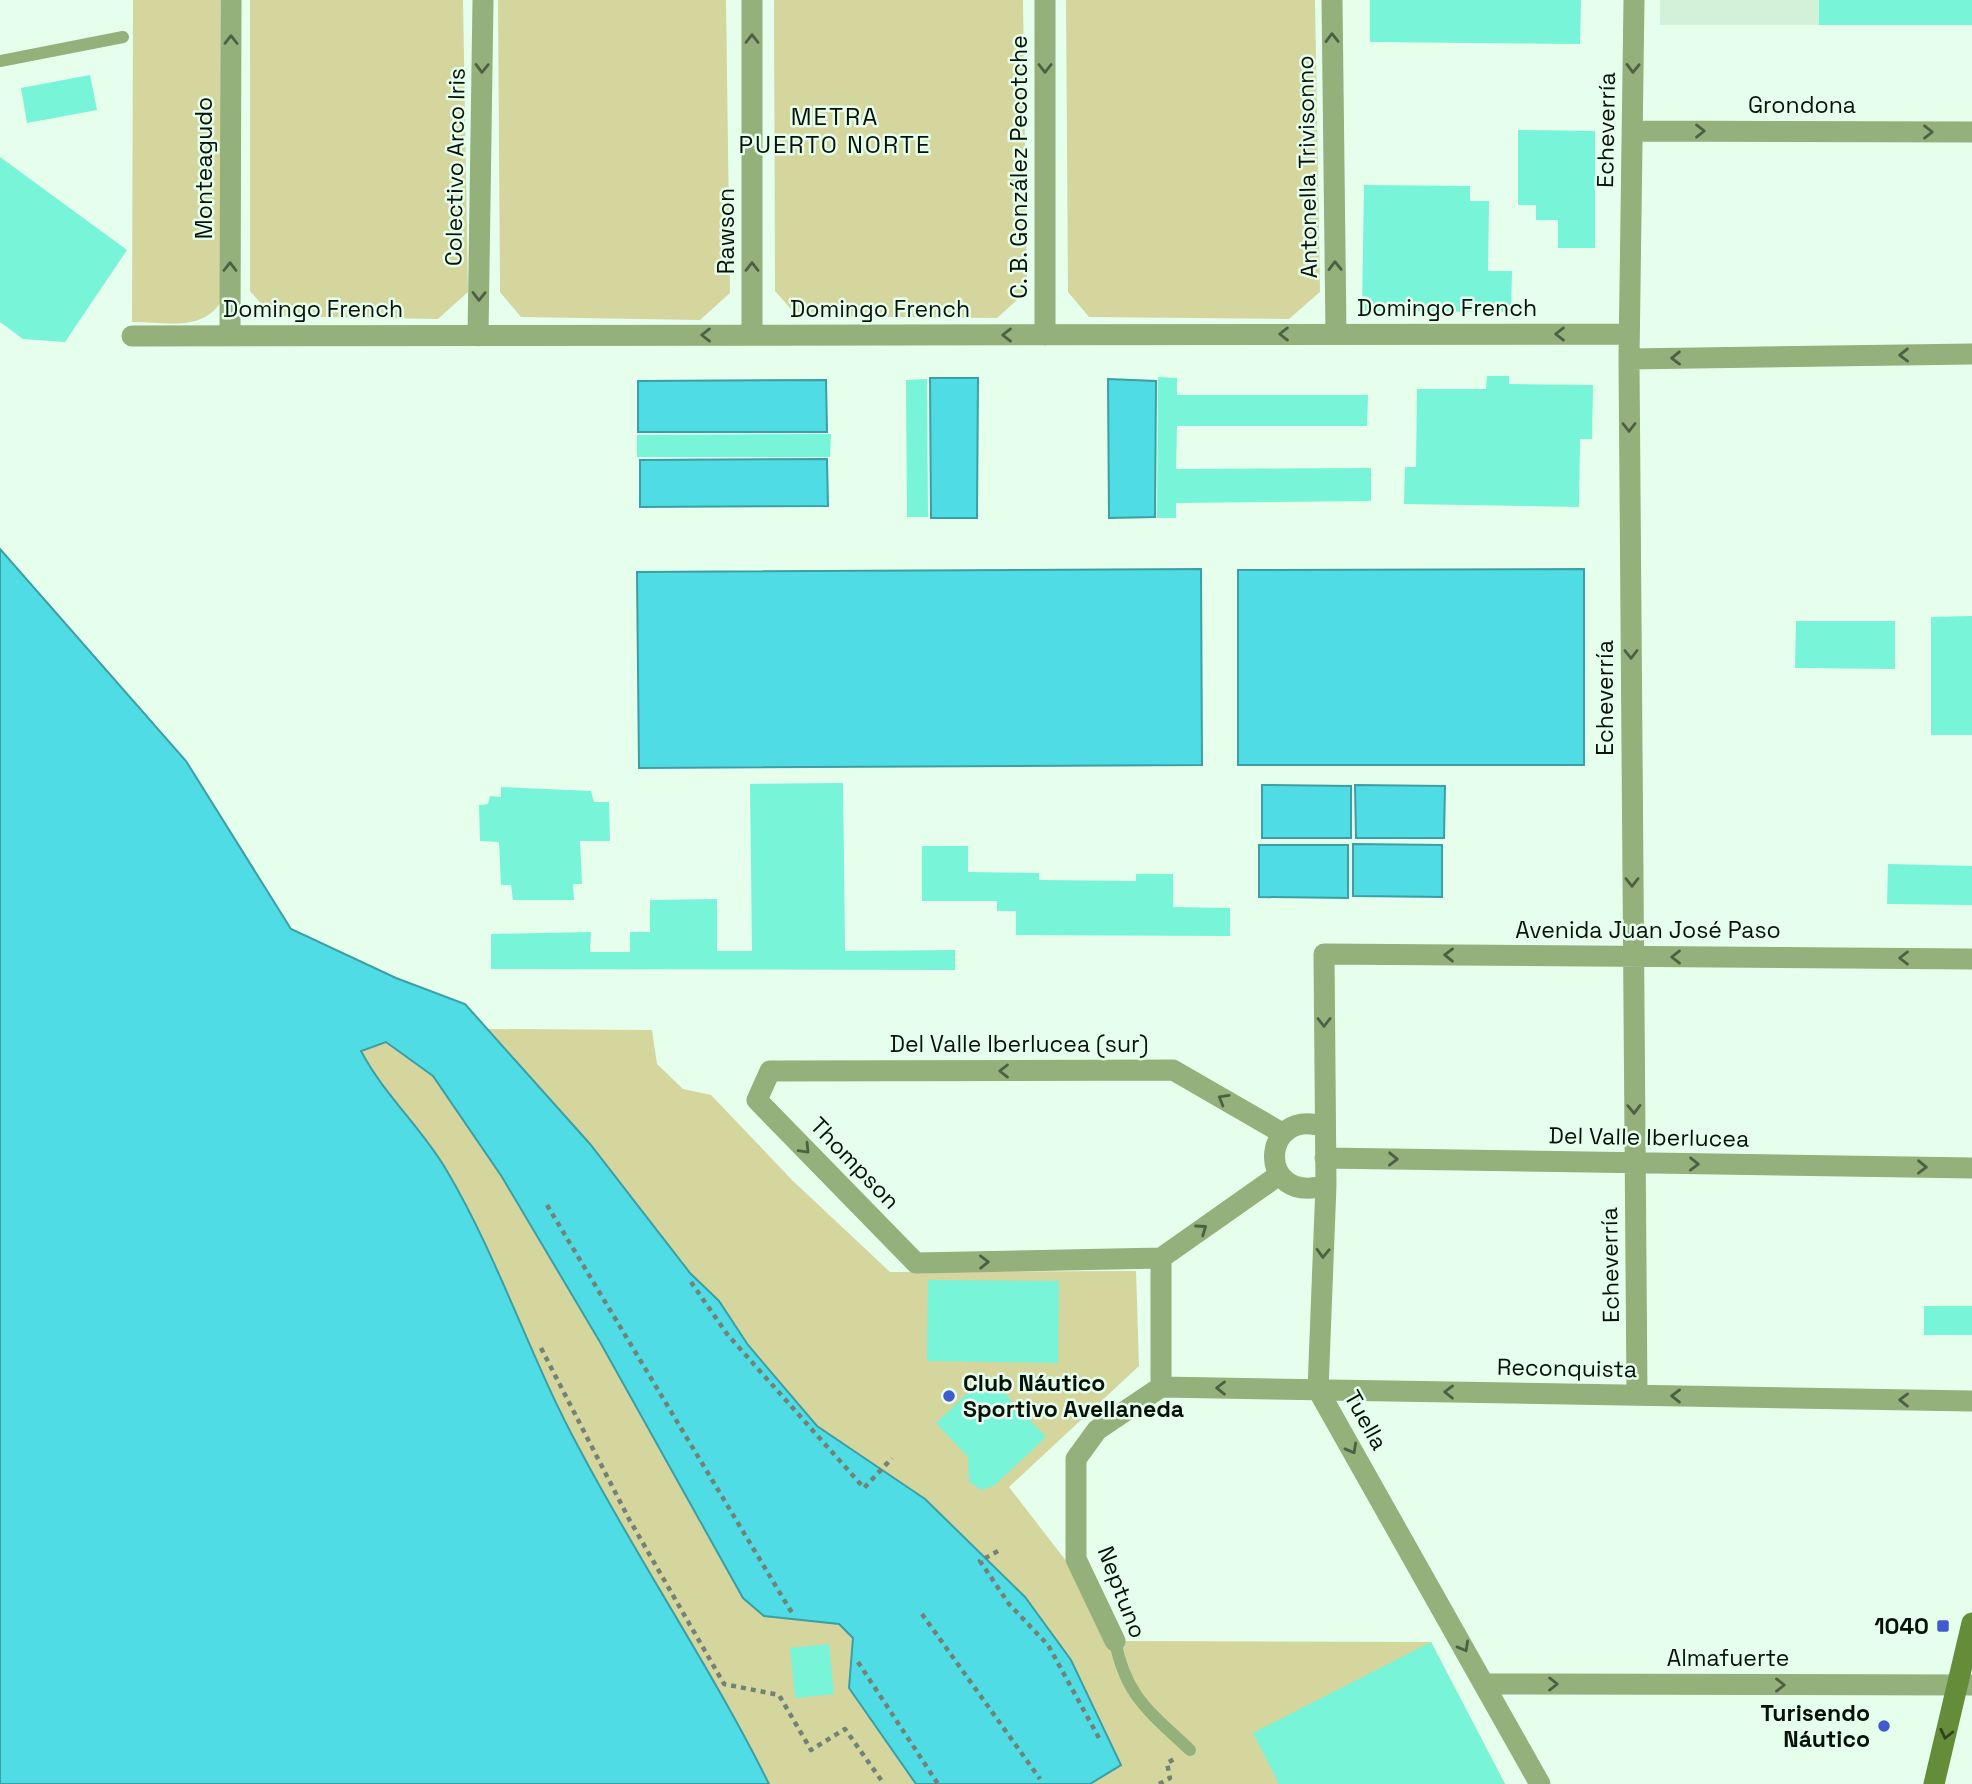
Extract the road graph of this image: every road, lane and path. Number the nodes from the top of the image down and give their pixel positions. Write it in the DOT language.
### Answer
graph roads {
  1 [pos="231,0"];
  2 [pos="483,0"];
  3 [pos="752,0"];
  4 [pos="1045,0"];
  5 [pos="1332,0"];
  6 [pos="1634,0"];
  7 [pos="123,37"];
  8 [pos="0,61"];
  9 [pos="1632,131"];
  10 [pos="1972,132"];
  11 [pos="1336,334"];
  12 [pos="1629,334"];
  13 [pos="478,335"];
  14 [pos="752,335"];
  15 [pos="1045,335"];
  16 [pos="132,336"];
  17 [pos="230,336"];
  18 [pos="1972,354"];
  19 [pos="1629,359"];
  20 [pos="1324,954"];
  21 [pos="1632,957"];
  22 [pos="1972,958"];
  23 [pos="757,1100"];
  24 [pos="1325,1128"];
  25 [pos="1282,1133"];
  26 [pos="1325,1158"];
  27 [pos="1635,1163"];
  28 [pos="1972,1168"];
  29 [pos="1279,1175"];
  30 [pos="1326,1185"];
  31 [pos="548,1205"];
  32 [pos="1161,1258"];
  33 [pos="691,1282"];
  34 [pos="541,1348"];
  35 [pos="1161,1387"];
  36 [pos="1318,1390"];
  37 [pos="1637,1395"];
  38 [pos="1972,1401"];
  39 [pos="891,1458"];
  40 [pos="998,1551"];
  41 [pos="792,1613"];
  42 [pos="922,1614"];
  43 [pos="1972,1623"];
  44 [pos="1115,1641"];
  45 [pos="858,1662"];
  46 [pos="1485,1684"];
  47 [pos="1965,1685"];
  48 [pos="1099,1738"];
  49 [pos="1190,1750"];
  50 [pos="1040,1779"];
  51 [pos="884,1784"];
  52 [pos="938,1784"];
  53 [pos="1540,1784"];
  54 [pos="1934,1784"];
  17 -- 1 [label="street, Monteagudo, one-way"];
  2 -- 13 [label="street, Colectivo Arco Iris, one-way"];
  14 -- 3 [label="street, Rawson, one-way"];
  4 -- 15 [label="street, C. B. González Pecotche, one-way"];
  11 -- 5 [label="street, Antonella Trivisonno, one-way"];
  6 -- 9 [label="street, Echeverría, one-way"];
  7 -- 8 [label="lane"];
  9 -- 10 [label="street, Grondona, one-way"];
  9 -- 12 [label="street, Echeverría"];
  12 -- 11 [label="street, Domingo French, one-way"];
  11 -- 15 [label="street, Domingo French, one-way"];
  12 -- 19 [label="street, Echeverría"];
  14 -- 13 [label="street, Domingo French, one-way"];
  13 -- 17 [label="street, Domingo French"];
  15 -- 14 [label="street, Domingo French, one-way"];
  16 -- 17 [label="street, Domingo French"];
  18 -- 19 [label="street, one-way"];
  19 -- 21 [label="street, Echeverría, one-way"];
  21 -- 20 [label="street, Avenida Juan José Paso, one-way"];
  20 -- 24 [label="street, Tuella, one-way"];
  22 -- 21 [label="street, Avenida Juan José Paso, one-way"];
  21 -- 27 [label="street, Echeverría, one-way"];
  25 -- 23 [label="street, Del Valle Iberlucea (sur), one-way"];
  23 -- 32 [label="street, Thompson, one-way"];
  24 -- 25 [label="street"];
  24 -- 26 [label="street, Tuella"];
  25 -- 29 [label="street"];
  26 -- 27 [label="street, Del Valle Iberlucea, one-way"];
  26 -- 30 [label="street, Tuella"];
  27 -- 28 [label="street, Del Valle Iberlucea, one-way"];
  27 -- 37 [label="street, Echeverría"];
  29 -- 30 [label="street"];
  32 -- 29 [label="street, one-way"];
  30 -- 36 [label="street, Tuella, one-way"];
  31 -- 41 [label="path"];
  32 -- 35 [label="street"];
  33 -- 39 [label="path"];
  34 -- 51 [label="path"];
  36 -- 35 [label="street, Reconquista, one-way"];
  35 -- 44 [label="street, Neptuno"];
  37 -- 36 [label="street, Reconquista, one-way"];
  36 -- 46 [label="street, Tuella, one-way"];
  38 -- 37 [label="street, Reconquista, one-way"];
  40 -- 48 [label="path"];
  42 -- 50 [label="path"];
  43 -- 47 [label="main road"];
  44 -- 49 [label="lane, Neptuno"];
  45 -- 52 [label="path"];
  46 -- 47 [label="street, Almafuerte, one-way"];
  46 -- 53 [label="street, Tuella"];
  47 -- 54 [label="main road, one-way"];
}
